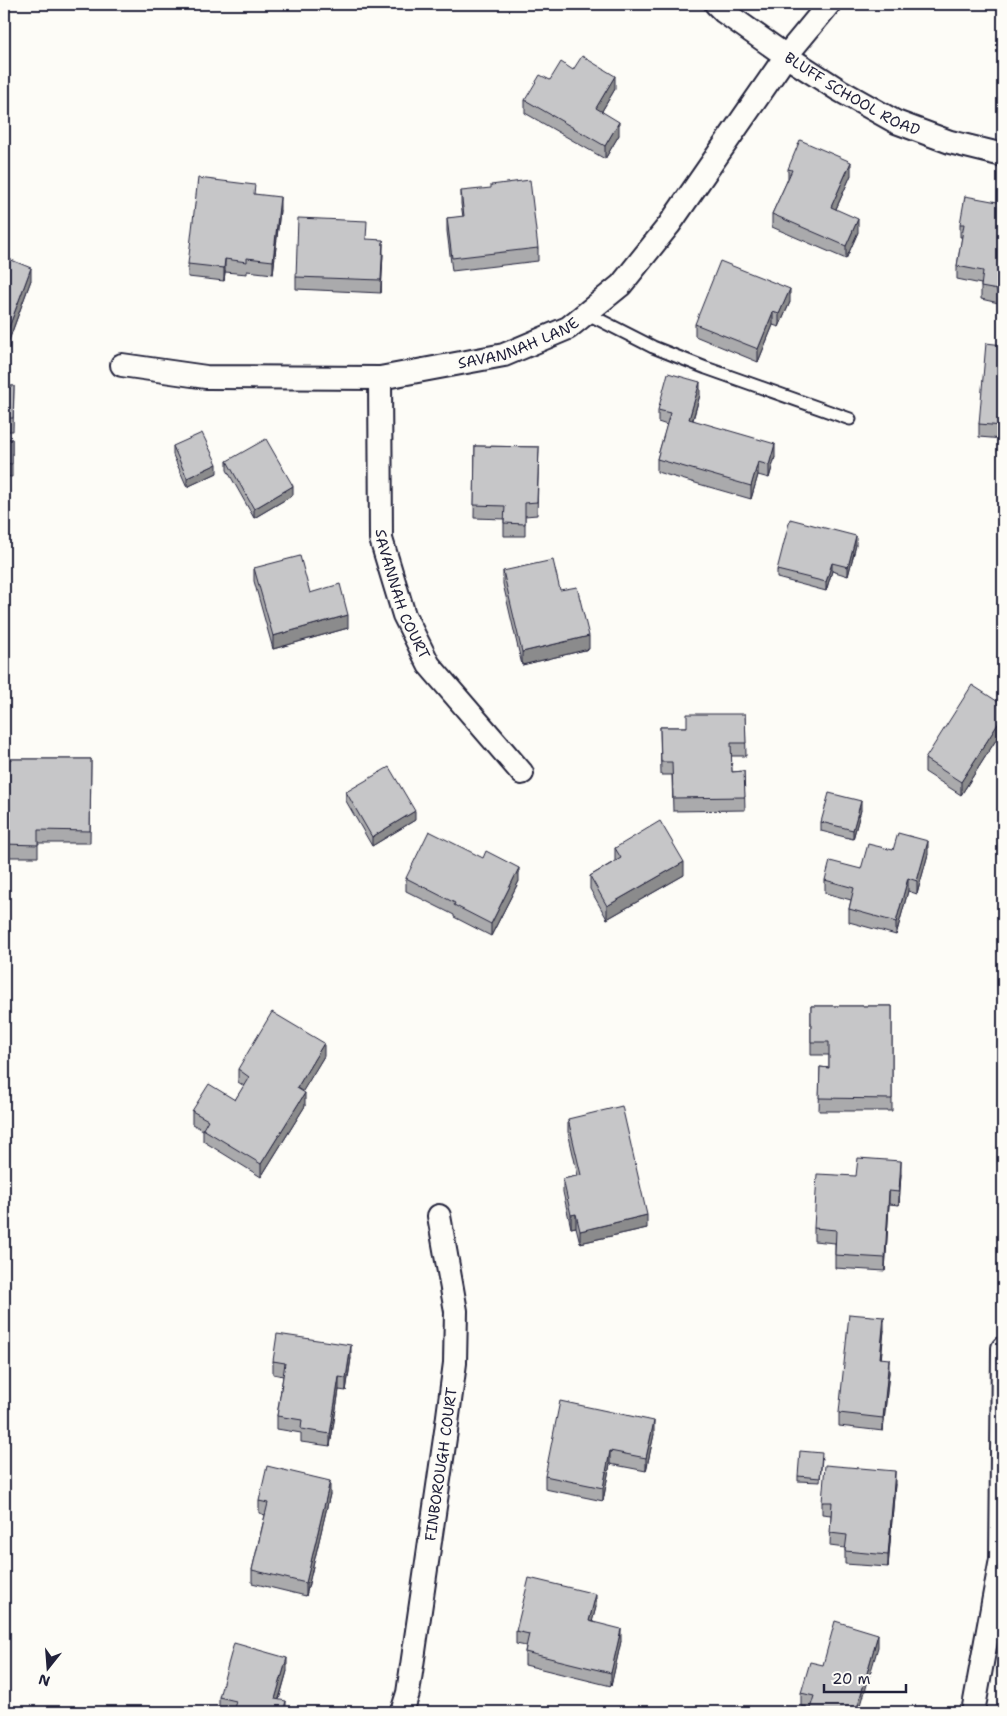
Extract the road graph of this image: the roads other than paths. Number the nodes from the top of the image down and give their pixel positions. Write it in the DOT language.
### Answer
graph roads {
  1 [pos="716,4"];
  2 [pos="829,4"];
  3 [pos="786,56"];
  4 [pos="1003,155"];
  5 [pos="586,313"];
  6 [pos="122,365"];
  7 [pos="380,378"];
  8 [pos="850,419"];
  9 [pos="522,774"];
  10 [pos="438,1216"];
  11 [pos="1003,1348"];
  12 [pos="402,1712"];
  13 [pos="973,1712"];
  1 -- 3 [label="street, BLUFF SCHOOL ROAD"];
  2 -- 3 [label="street, SAVANNAH LANE"];
  3 -- 4 [label="street, BLUFF SCHOOL ROAD"];
  3 -- 5 [label="street, SAVANNAH LANE"];
  5 -- 7 [label="street, SAVANNAH LANE"];
  5 -- 8 [label="lane"];
  6 -- 7 [label="street, SAVANNAH LANE"];
  7 -- 9 [label="street, SAVANNAH COURT"];
  10 -- 12 [label="street, FINBOROUGH COURT"];
  11 -- 13 [label="street"];
}
